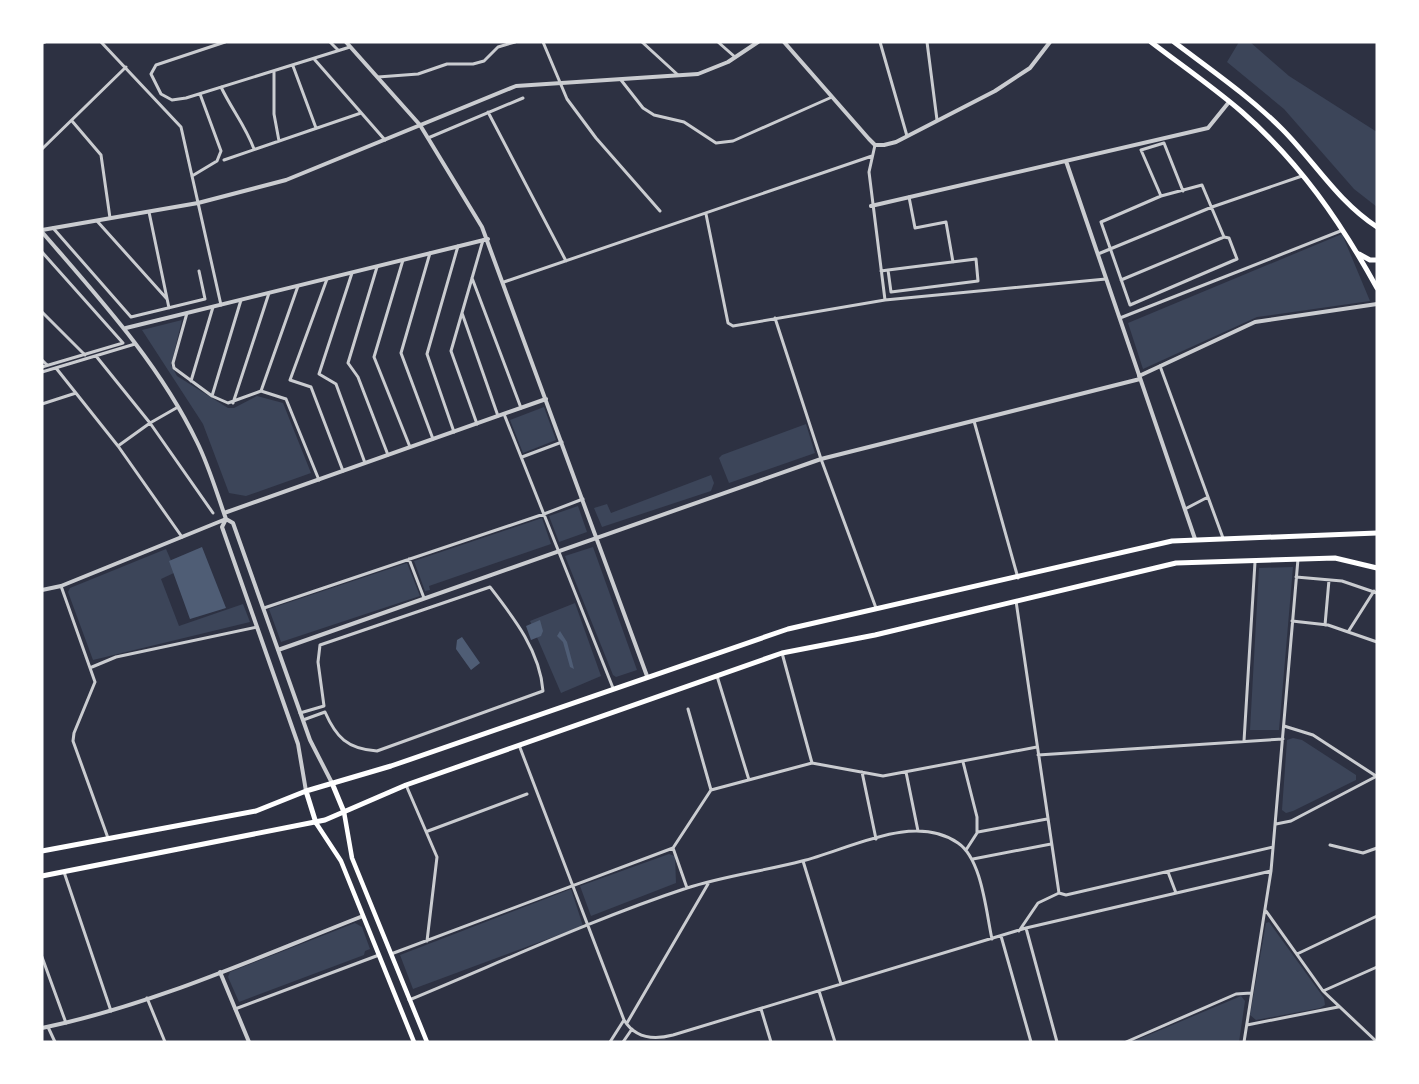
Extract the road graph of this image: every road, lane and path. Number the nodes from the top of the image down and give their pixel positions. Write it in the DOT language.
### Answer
graph roads {
  1 [pos="101,42"];
  2 [pos="225,42"];
  3 [pos="330,42"];
  4 [pos="346,42"];
  5 [pos="514,42"];
  6 [pos="543,42"];
  7 [pos="642,42"];
  8 [pos="718,42"];
  9 [pos="758,42"];
  10 [pos="786,42"];
  11 [pos="880,42"];
  12 [pos="927,42"];
  13 [pos="1050,42"];
  14 [pos="1151,42"];
  15 [pos="1174,42"];
  16 [pos="350,47"];
  17 [pos="338,51"];
  18 [pos="735,57"];
  19 [pos="315,59"];
  20 [pos="293,66"];
  21 [pos="126,67"];
  22 [pos="274,72"];
  23 [pos="378,77"];
  24 [pos="680,77"];
  25 [pos="621,80"];
  26 [pos="558,83"];
  27 [pos="221,87"];
  28 [pos="200,94"];
  29 [pos="834,97"];
  30 [pos="523,98"];
  31 [pos="1230,102"];
  32 [pos="488,112"];
  33 [pos="361,113"];
  34 [pos="72,120"];
  35 [pos="937,120"];
  36 [pos="420,125"];
  37 [pos="316,128"];
  38 [pos="908,136"];
  39 [pos="428,138"];
  40 [pos="385,140"];
  41 [pos="279,141"];
  42 [pos="875,144"];
  43 [pos="42,149"];
  44 [pos="254,150"];
  45 [pos="872,156"];
  46 [pos="224,160"];
  47 [pos="1066,161"];
  48 [pos="192,176"];
  49 [pos="1303,176"];
  50 [pos="1183,191"];
  51 [pos="1161,196"];
  52 [pos="909,197"];
  53 [pos="198,203"];
  54 [pos="872,206"];
  55 [pos="1212,207"];
  56 [pos="660,211"];
  57 [pos="149,212"];
  58 [pos="706,214"];
  59 [pos="110,218"];
  60 [pos="97,220"];
  61 [pos="1377,227"];
  62 [pos="53,228"];
  63 [pos="1344,230"];
  64 [pos="42,231"];
  65 [pos="1224,237"];
  66 [pos="488,239"];
  67 [pos="483,240"];
  68 [pos="458,246"];
  69 [pos="1110,249"];
  70 [pos="42,252"];
  71 [pos="430,253"];
  72 [pos="1358,253"];
  73 [pos="1098,254"];
  74 [pos="403,260"];
  75 [pos="1377,260"];
  76 [pos="566,261"];
  77 [pos="953,262"];
  78 [pos="377,267"];
  79 [pos="888,270"];
  80 [pos="199,271"];
  81 [pos="881,271"];
  82 [pos="352,273"];
  83 [pos="472,277"];
  84 [pos="327,279"];
  85 [pos="1106,279"];
  86 [pos="1121,280"];
  87 [pos="504,282"];
  88 [pos="298,286"];
  89 [pos="1377,288"];
  90 [pos="269,293"];
  91 [pos="167,299"];
  92 [pos="241,300"];
  93 [pos="885,300"];
  94 [pos="1377,304"];
  95 [pos="221,305"];
  96 [pos="213,307"];
  97 [pos="169,308"];
  98 [pos="42,312"];
  99 [pos="462,312"];
  100 [pos="187,313"];
  101 [pos="775,318"];
  102 [pos="1120,318"];
  103 [pos="126,328"];
  104 [pos="137,344"];
  105 [pos="85,355"];
  106 [pos="96,356"];
  107 [pos="42,360"];
  108 [pos="47,365"];
  109 [pos="1160,366"];
  110 [pos="42,367"];
  111 [pos="56,368"];
  112 [pos="42,372"];
  113 [pos="1140,377"];
  114 [pos="191,381"];
  115 [pos="261,391"];
  116 [pos="76,393"];
  117 [pos="212,396"];
  118 [pos="546,399"];
  119 [pos="233,403"];
  120 [pos="42,404"];
  121 [pos="178,407"];
  122 [pos="521,408"];
  123 [pos="504,414"];
  124 [pos="498,416"];
  125 [pos="974,421"];
  126 [pos="150,423"];
  127 [pos="477,424"];
  128 [pos="454,432"];
  129 [pos="433,439"];
  130 [pos="562,442"];
  131 [pos="118,446"];
  132 [pos="410,447"];
  133 [pos="388,455"];
  134 [pos="521,457"];
  135 [pos="821,459"];
  136 [pos="365,463"];
  137 [pos="343,471"];
  138 [pos="319,480"];
  139 [pos="1208,497"];
  140 [pos="583,499"];
  141 [pos="1185,509"];
  142 [pos="213,513"];
  143 [pos="224,513"];
  144 [pos="544,514"];
  145 [pos="226,519"];
  146 [pos="1376,533"];
  147 [pos="182,537"];
  148 [pos="597,537"];
  149 [pos="1223,538"];
  150 [pos="1195,539"];
  151 [pos="558,551"];
  152 [pos="409,559"];
  153 [pos="1298,559"];
  154 [pos="1255,560"];
  155 [pos="1376,567"];
  156 [pos="1296,577"];
  157 [pos="1018,578"];
  158 [pos="1329,580"];
  159 [pos="61,586"];
  160 [pos="42,590"];
  161 [pos="1376,592"];
  162 [pos="424,598"];
  163 [pos="1016,601"];
  164 [pos="263,608"];
  165 [pos="877,610"];
  166 [pos="1292,621"];
  167 [pos="1325,625"];
  168 [pos="257,627"];
  169 [pos="1348,632"];
  170 [pos="1377,642"];
  171 [pos="278,650"];
  172 [pos="782,653"];
  173 [pos="92,667"];
  174 [pos="647,676"];
  175 [pos="717,676"];
  176 [pos="613,688"];
  177 [pos="324,706"];
  178 [pos="688,709"];
  179 [pos="325,711"];
  180 [pos="300,713"];
  181 [pos="303,720"];
  182 [pos="1284,726"];
  183 [pos="1283,739"];
  184 [pos="1244,741"];
  185 [pos="519,745"];
  186 [pos="1037,747"];
  187 [pos="1038,755"];
  188 [pos="963,762"];
  189 [pos="812,763"];
  190 [pos="862,772"];
  191 [pos="906,772"];
  192 [pos="1377,776"];
  193 [pos="749,780"];
  194 [pos="332,783"];
  195 [pos="406,785"];
  196 [pos="711,790"];
  197 [pos="306,791"];
  198 [pos="527,794"];
  199 [pos="344,812"];
  200 [pos="1047,819"];
  201 [pos="316,823"];
  202 [pos="1276,824"];
  203 [pos="428,831"];
  204 [pos="918,831"];
  205 [pos="977,832"];
  206 [pos="108,839"];
  207 [pos="876,839"];
  208 [pos="1051,844"];
  209 [pos="1330,844"];
  210 [pos="1274,847"];
  211 [pos="673,848"];
  212 [pos="1377,848"];
  213 [pos="966,850"];
  214 [pos="42,851"];
  215 [pos="973,859"];
  216 [pos="803,861"];
  217 [pos="1271,871"];
  218 [pos="64,872"];
  219 [pos="1168,872"];
  220 [pos="42,876"];
  221 [pos="709,882"];
  222 [pos="573,884"];
  223 [pos="687,888"];
  224 [pos="1059,893"];
  225 [pos="1176,893"];
  226 [pos="1266,909"];
  227 [pos="363,916"];
  228 [pos="1377,916"];
  229 [pos="588,926"];
  230 [pos="1026,928"];
  231 [pos="1019,931"];
  232 [pos="1001,936"];
  233 [pos="992,939"];
  234 [pos="427,941"];
  235 [pos="390,954"];
  236 [pos="1297,954"];
  237 [pos="379,955"];
  238 [pos="42,957"];
  239 [pos="1377,967"];
  240 [pos="220,972"];
  241 [pos="841,984"];
  242 [pos="1323,990"];
  243 [pos="819,991"];
  244 [pos="1252,993"];
  245 [pos="147,998"];
  246 [pos="409,1000"];
  247 [pos="1338,1007"];
  248 [pos="236,1009"];
  249 [pos="761,1009"];
  250 [pos="111,1011"];
  251 [pos="626,1022"];
  252 [pos="66,1023"];
  253 [pos="1246,1025"];
  254 [pos="48,1027"];
  255 [pos="42,1028"];
  256 [pos="632,1029"];
  257 [pos="55,1042"];
  258 [pos="165,1042"];
  259 [pos="249,1042"];
  260 [pos="414,1042"];
  261 [pos="428,1042"];
  262 [pos="610,1042"];
  263 [pos="623,1042"];
  264 [pos="771,1042"];
  265 [pos="835,1042"];
  266 [pos="1031,1042"];
  267 [pos="1057,1042"];
  268 [pos="1126,1042"];
  269 [pos="1244,1042"];
  270 [pos="1377,1042"];
  1 -- 21 [label="street"];
  2 -- 28 [label="street"];
  3 -- 17 [label="street"];
  4 -- 16 [label="street"];
  5 -- 23 [label="street"];
  6 -- 26 [label="street"];
  7 -- 24 [label="street"];
  8 -- 18 [label="street"];
  9 -- 18 [label="street"];
  10 -- 29 [label="street"];
  11 -- 38 [label="street"];
  12 -- 35 [label="street"];
  13 -- 35 [label="street"];
  14 -- 31 [label="main road"];
  15 -- 61 [label="main road"];
  16 -- 17 [label="street"];
  16 -- 23 [label="street"];
  17 -- 19 [label="street"];
  18 -- 24 [label="street"];
  19 -- 20 [label="street"];
  19 -- 33 [label="street"];
  20 -- 22 [label="street"];
  20 -- 37 [label="street"];
  21 -- 34 [label="street"];
  21 -- 48 [label="street"];
  22 -- 27 [label="street"];
  22 -- 41 [label="street"];
  23 -- 36 [label="street"];
  24 -- 25 [label="street"];
  25 -- 26 [label="street"];
  25 -- 29 [label="street"];
  26 -- 36 [label="street"];
  26 -- 56 [label="street"];
  27 -- 28 [label="street"];
  27 -- 44 [label="street"];
  28 -- 48 [label="street"];
  29 -- 42 [label="street"];
  30 -- 32 [label="street"];
  31 -- 47 [label="street"];
  31 -- 49 [label="main road"];
  32 -- 39 [label="street"];
  32 -- 76 [label="street"];
  33 -- 37 [label="street"];
  33 -- 40 [label="street"];
  34 -- 43 [label="street"];
  34 -- 59 [label="street"];
  35 -- 38 [label="street"];
  36 -- 39 [label="street"];
  36 -- 40 [label="street"];
  37 -- 41 [label="street"];
  38 -- 42 [label="street"];
  39 -- 66 [label="street"];
  40 -- 53 [label="street"];
  41 -- 44 [label="street"];
  42 -- 45 [label="street"];
  44 -- 46 [label="street"];
  45 -- 54 [label="street"];
  45 -- 58 [label="street"];
  47 -- 52 [label="street"];
  47 -- 73 [label="street"];
  48 -- 53 [label="street"];
  49 -- 55 [label="street"];
  49 -- 63 [label="main road"];
  50 -- 51 [label="street"];
  50 -- 51 [label="street"];
  50 -- 55 [label="street"];
  51 -- 69 [label="street"];
  52 -- 54 [label="street"];
  52 -- 77 [label="street"];
  53 -- 57 [label="street"];
  53 -- 95 [label="street"];
  54 -- 81 [label="street"];
  55 -- 65 [label="street"];
  55 -- 69 [label="street"];
  57 -- 59 [label="street"];
  57 -- 91 [label="street"];
  58 -- 76 [label="street"];
  58 -- 101 [label="street"];
  59 -- 60 [label="street"];
  60 -- 62 [label="street"];
  60 -- 91 [label="street"];
  62 -- 64 [label="street"];
  62 -- 97 [label="street"];
  63 -- 72 [label="main road"];
  63 -- 102 [label="street"];
  64 -- 103 [label="street"];
  65 -- 86 [label="street"];
  65 -- 86 [label="street"];
  66 -- 67 [label="street"];
  66 -- 87 [label="street"];
  67 -- 68 [label="street"];
  67 -- 83 [label="street"];
  68 -- 71 [label="street"];
  68 -- 128 [label="street"];
  69 -- 73 [label="street"];
  69 -- 86 [label="street"];
  70 -- 105 [label="street"];
  71 -- 74 [label="street"];
  71 -- 129 [label="street"];
  72 -- 75 [label="main road"];
  72 -- 89 [label="main road"];
  73 -- 85 [label="street"];
  74 -- 78 [label="street"];
  74 -- 132 [label="street"];
  76 -- 87 [label="street"];
  77 -- 79 [label="street"];
  77 -- 79 [label="street"];
  78 -- 82 [label="street"];
  78 -- 133 [label="street"];
  79 -- 81 [label="street"];
  80 -- 97 [label="street"];
  81 -- 93 [label="street"];
  82 -- 84 [label="street"];
  82 -- 136 [label="street"];
  83 -- 99 [label="street"];
  83 -- 122 [label="street"];
  84 -- 88 [label="street"];
  84 -- 137 [label="street"];
  85 -- 93 [label="street"];
  85 -- 102 [label="street"];
  87 -- 118 [label="street"];
  88 -- 90 [label="street"];
  88 -- 115 [label="street"];
  90 -- 92 [label="street"];
  90 -- 119 [label="street"];
  91 -- 97 [label="street"];
  92 -- 95 [label="street"];
  92 -- 117 [label="street"];
  93 -- 101 [label="street"];
  94 -- 109 [label="street"];
  95 -- 96 [label="street"];
  96 -- 100 [label="street"];
  96 -- 114 [label="street"];
  98 -- 105 [label="street"];
  99 -- 124 [label="street"];
  99 -- 127 [label="street"];
  100 -- 103 [label="street"];
  100 -- 114 [label="street"];
  101 -- 135 [label="street"];
  102 -- 113 [label="street"];
  103 -- 104 [label="street"];
  104 -- 106 [label="street"];
  104 -- 121 [label="street"];
  105 -- 108 [label="street"];
  106 -- 111 [label="street"];
  106 -- 126 [label="street"];
  107 -- 108 [label="street"];
  108 -- 110 [label="street"];
  109 -- 113 [label="street"];
  109 -- 139 [label="street"];
  111 -- 112 [label="street"];
  111 -- 116 [label="street"];
  113 -- 125 [label="street"];
  113 -- 141 [label="street"];
  114 -- 117 [label="street"];
  115 -- 119 [label="street"];
  115 -- 138 [label="street"];
  116 -- 120 [label="street"];
  116 -- 131 [label="street"];
  117 -- 119 [label="street"];
  118 -- 122 [label="street"];
  118 -- 130 [label="street"];
  121 -- 126 [label="street"];
  121 -- 143 [label="street"];
  122 -- 123 [label="street"];
  123 -- 124 [label="street"];
  123 -- 134 [label="street"];
  124 -- 127 [label="street"];
  125 -- 135 [label="street"];
  125 -- 157 [label="street"];
  126 -- 131 [label="street"];
  126 -- 142 [label="street"];
  127 -- 128 [label="street"];
  128 -- 129 [label="street"];
  129 -- 132 [label="street"];
  130 -- 134 [label="street"];
  130 -- 140 [label="street"];
  131 -- 147 [label="street"];
  132 -- 133 [label="street"];
  133 -- 136 [label="street"];
  134 -- 144 [label="street"];
  135 -- 148 [label="street"];
  135 -- 165 [label="street"];
  136 -- 137 [label="street"];
  137 -- 138 [label="street"];
  138 -- 143 [label="street"];
  139 -- 141 [label="street"];
  139 -- 149 [label="street"];
  140 -- 144 [label="street"];
  140 -- 148 [label="street"];
  141 -- 150 [label="street"];
  143 -- 145 [label="street"];
  144 -- 151 [label="street"];
  144 -- 152 [label="street"];
  145 -- 147 [label="street"];
  145 -- 164 [label="street"];
  145 -- 168 [label="street"];
  146 -- 149 [label="main road"];
  147 -- 159 [label="street"];
  148 -- 151 [label="street"];
  148 -- 174 [label="street"];
  149 -- 150 [label="main road"];
  150 -- 157 [label="main road"];
  151 -- 162 [label="street"];
  151 -- 176 [label="street"];
  152 -- 162 [label="street"];
  152 -- 164 [label="street"];
  153 -- 154 [label="main road"];
  153 -- 155 [label="main road"];
  153 -- 156 [label="street"];
  154 -- 163 [label="main road"];
  154 -- 184 [label="street"];
  156 -- 158 [label="street"];
  156 -- 166 [label="street"];
  157 -- 165 [label="main road"];
  158 -- 161 [label="street"];
  158 -- 167 [label="street"];
  159 -- 160 [label="street"];
  159 -- 173 [label="street"];
  161 -- 169 [label="street"];
  162 -- 171 [label="street"];
  163 -- 172 [label="main road"];
  163 -- 186 [label="street"];
  164 -- 171 [label="street"];
  165 -- 174 [label="main road"];
  166 -- 167 [label="street"];
  166 -- 182 [label="street"];
  167 -- 169 [label="street"];
  168 -- 173 [label="street"];
  168 -- 197 [label="street"];
  169 -- 170 [label="street"];
  171 -- 180 [label="street"];
  172 -- 175 [label="main road"];
  172 -- 189 [label="street"];
  173 -- 206 [label="street"];
  174 -- 176 [label="main road"];
  175 -- 185 [label="main road"];
  175 -- 193 [label="street"];
  176 -- 194 [label="main road"];
  177 -- 179 [label="street"];
  177 -- 179 [label="street"];
  177 -- 180 [label="street"];
  178 -- 196 [label="street"];
  179 -- 181 [label="street"];
  180 -- 181 [label="street"];
  181 -- 194 [label="street"];
  182 -- 183 [label="street"];
  182 -- 192 [label="street"];
  183 -- 184 [label="street"];
  183 -- 202 [label="street"];
  184 -- 187 [label="street"];
  185 -- 195 [label="main road"];
  185 -- 222 [label="street"];
  186 -- 187 [label="street"];
  186 -- 188 [label="street"];
  187 -- 200 [label="street"];
  188 -- 191 [label="street"];
  188 -- 205 [label="street"];
  189 -- 190 [label="street"];
  189 -- 193 [label="street"];
  190 -- 191 [label="street"];
  190 -- 207 [label="street"];
  191 -- 204 [label="street"];
  192 -- 202 [label="street"];
  193 -- 196 [label="street"];
  194 -- 197 [label="main road"];
  194 -- 199 [label="main road"];
  195 -- 199 [label="main road"];
  195 -- 203 [label="street"];
  196 -- 211 [label="street"];
  197 -- 201 [label="main road"];
  197 -- 206 [label="main road"];
  198 -- 203 [label="street"];
  199 -- 201 [label="main road"];
  199 -- 235 [label="main road"];
  200 -- 205 [label="street"];
  200 -- 208 [label="street"];
  201 -- 218 [label="main road"];
  201 -- 227 [label="main road"];
  202 -- 210 [label="street"];
  203 -- 234 [label="street"];
  204 -- 207 [label="street"];
  204 -- 213 [label="street"];
  205 -- 213 [label="street"];
  206 -- 214 [label="main road"];
  207 -- 216 [label="street"];
  208 -- 215 [label="street"];
  208 -- 224 [label="street"];
  209 -- 212 [label="street"];
  210 -- 217 [label="street"];
  210 -- 219 [label="street"];
  211 -- 222 [label="street"];
  211 -- 223 [label="street"];
  213 -- 215 [label="street"];
  215 -- 233 [label="street"];
  216 -- 221 [label="street"];
  216 -- 241 [label="street"];
  217 -- 225 [label="street"];
  217 -- 226 [label="street"];
  218 -- 220 [label="main road"];
  218 -- 250 [label="street"];
  219 -- 224 [label="street"];
  219 -- 225 [label="street"];
  221 -- 223 [label="street"];
  221 -- 251 [label="street"];
  222 -- 229 [label="street"];
  222 -- 234 [label="street"];
  223 -- 229 [label="street"];
  224 -- 231 [label="street"];
  225 -- 230 [label="street"];
  226 -- 236 [label="street"];
  226 -- 244 [label="street"];
  227 -- 237 [label="main road"];
  227 -- 240 [label="street"];
  228 -- 236 [label="street"];
  229 -- 246 [label="street"];
  229 -- 251 [label="street"];
  230 -- 231 [label="street"];
  230 -- 267 [label="street"];
  231 -- 232 [label="street"];
  232 -- 233 [label="street"];
  232 -- 266 [label="street"];
  233 -- 241 [label="street"];
  234 -- 235 [label="street"];
  235 -- 246 [label="main road"];
  236 -- 242 [label="street"];
  237 -- 248 [label="street"];
  237 -- 260 [label="main road"];
  238 -- 252 [label="street"];
  239 -- 242 [label="street"];
  240 -- 245 [label="street"];
  240 -- 248 [label="street"];
  241 -- 243 [label="street"];
  242 -- 247 [label="street"];
  243 -- 249 [label="street"];
  243 -- 265 [label="street"];
  244 -- 253 [label="street"];
  244 -- 268 [label="street"];
  245 -- 250 [label="street"];
  245 -- 258 [label="street"];
  246 -- 261 [label="main road"];
  247 -- 253 [label="street"];
  247 -- 270 [label="street"];
  248 -- 259 [label="street"];
  249 -- 256 [label="street"];
  249 -- 264 [label="street"];
  250 -- 252 [label="street"];
  251 -- 256 [label="street"];
  251 -- 262 [label="street"];
  252 -- 254 [label="street"];
  253 -- 269 [label="street"];
  254 -- 255 [label="street"];
  254 -- 257 [label="street"];
  256 -- 263 [label="street"];
}
